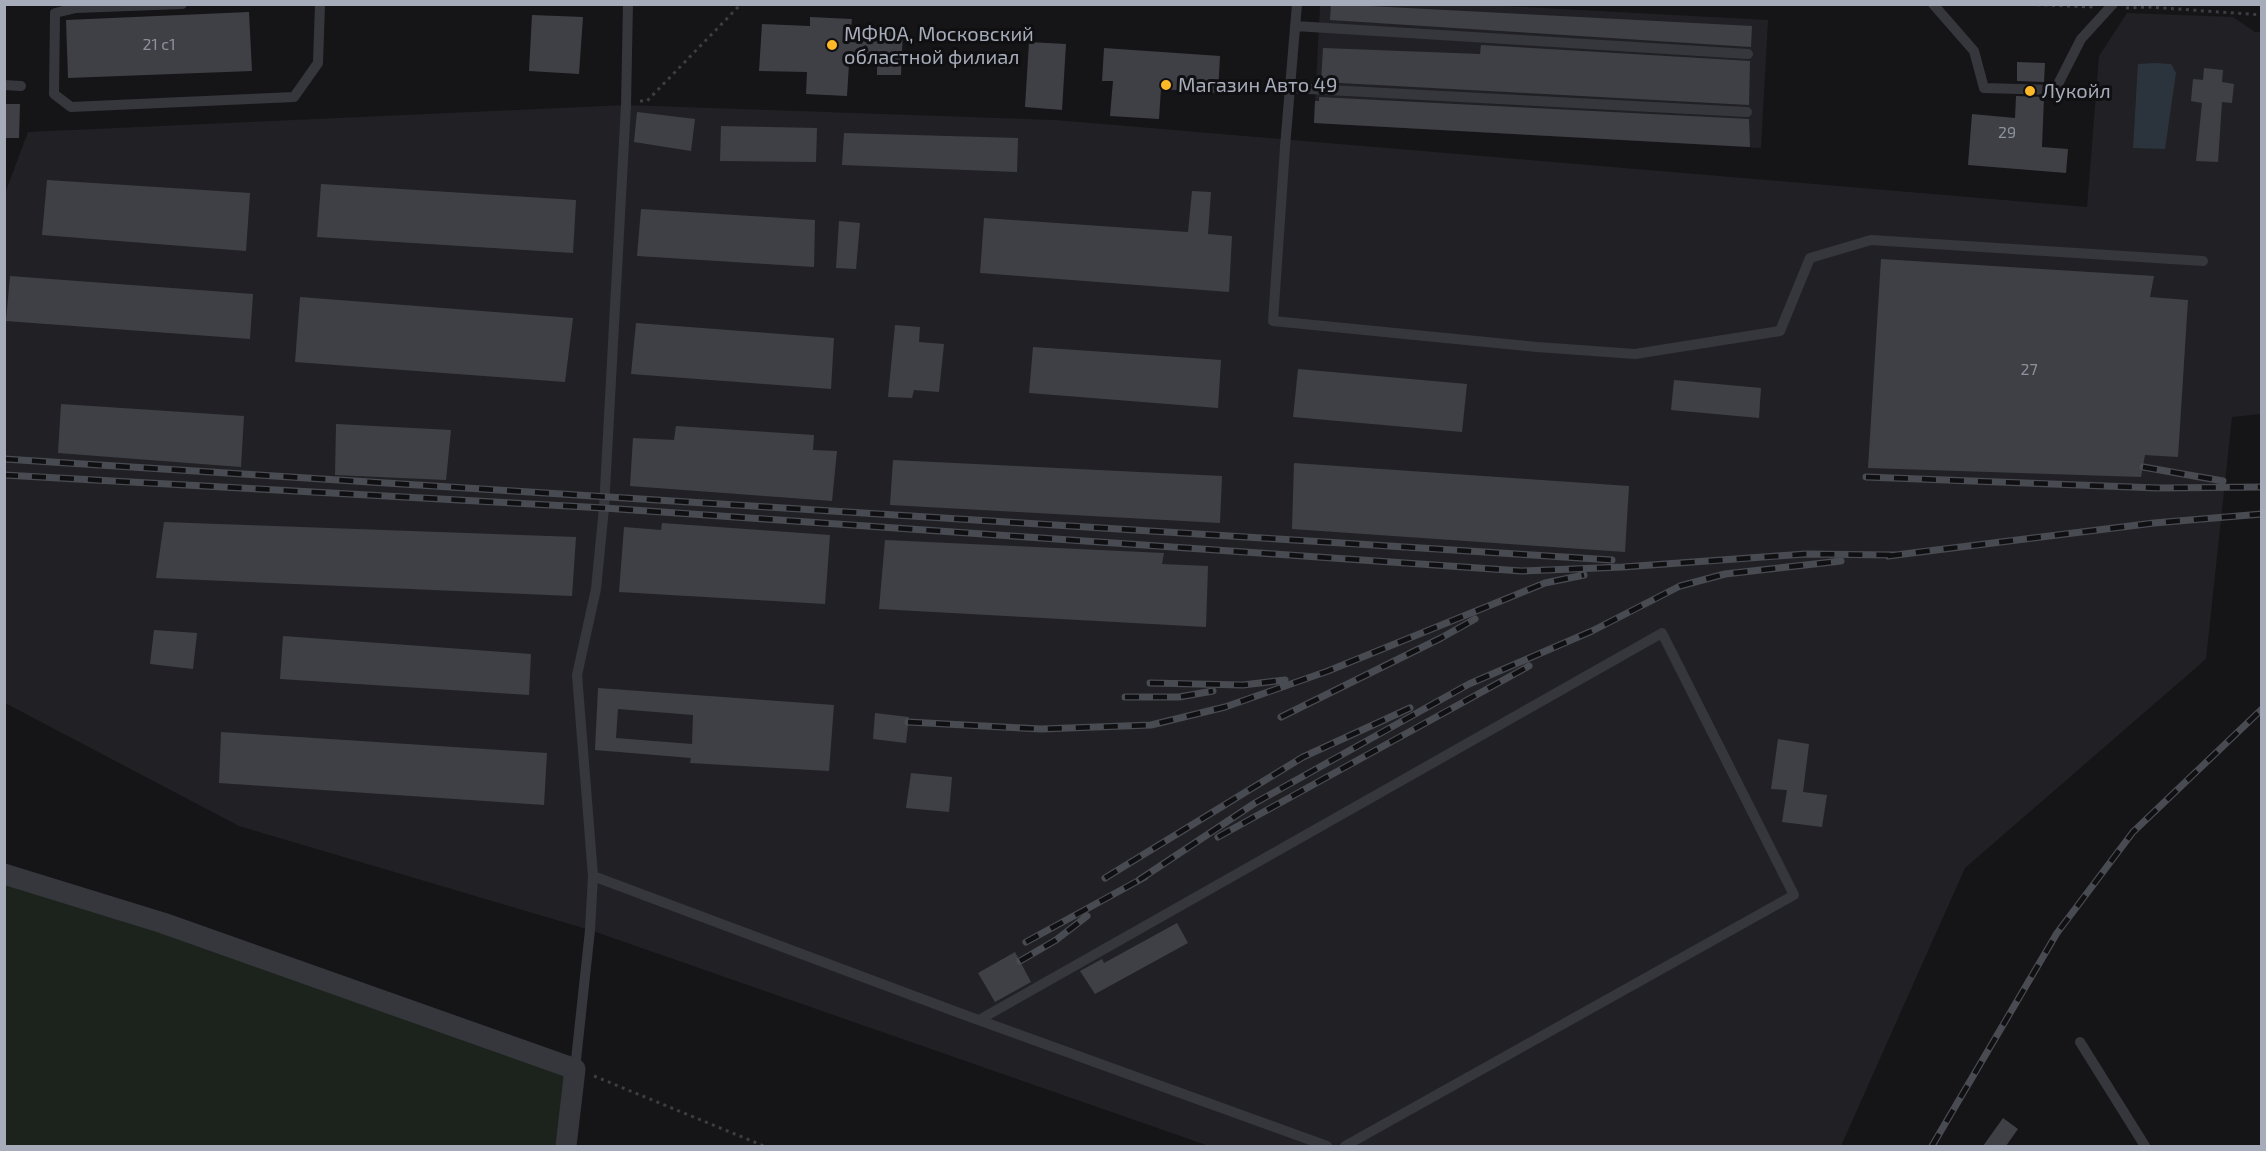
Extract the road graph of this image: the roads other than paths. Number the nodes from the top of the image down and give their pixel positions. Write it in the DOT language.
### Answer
graph roads {
  1 [pos="182,4"];
  2 [pos="320,4"];
  3 [pos="628,4"];
  4 [pos="1297,4"];
  5 [pos="1933,4"];
  6 [pos="2111,6"];
  7 [pos="1295,26"];
  8 [pos="1748,54"];
  9 [pos="4,85"];
  10 [pos="21,86"];
  11 [pos="1290,88"];
  12 [pos="1747,112"];
  13 [pos="2203,261"];
  14 [pos="4,874"];
  15 [pos="593,876"];
  16 [pos="979,1020"];
  17 [pos="2080,1042"];
  18 [pos="575,1069"];
  19 [pos="567,1146"];
  20 [pos="1327,1146"];
  21 [pos="1345,1146"];
  22 [pos="2145,1146"];
  1 -- 2 [label="lane"];
  3 -- 15 [label="lane"];
  4 -- 7 [label="lane"];
  5 -- 6 [label="lane"];
  7 -- 8 [label="lane"];
  7 -- 11 [label="lane"];
  9 -- 10 [label="lane"];
  11 -- 12 [label="lane"];
  11 -- 13 [label="lane"];
  14 -- 18 [label="street"];
  15 -- 16 [label="lane"];
  15 -- 18 [label="lane"];
  16 -- 20 [label="lane"];
  16 -- 21 [label="lane"];
  17 -- 22 [label="lane"];
  18 -- 19 [label="street"];
}
